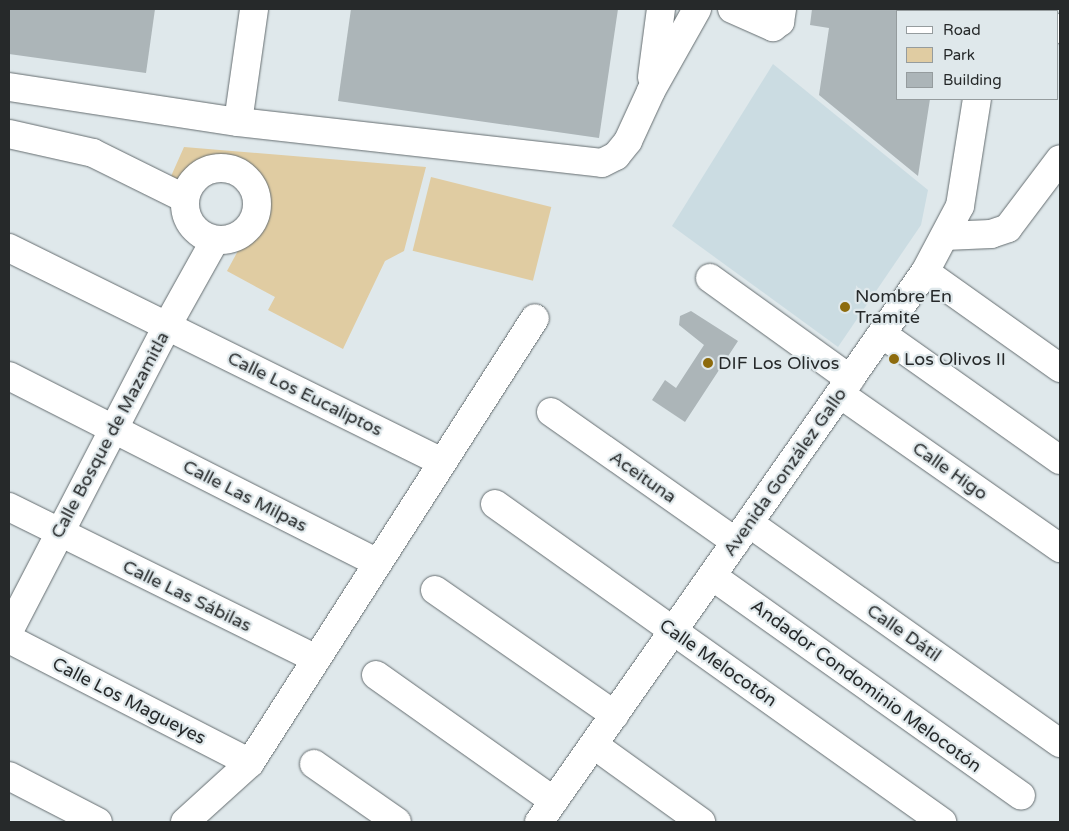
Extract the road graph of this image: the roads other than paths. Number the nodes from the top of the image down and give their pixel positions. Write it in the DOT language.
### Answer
graph roads {
  1 [pos="254,9"];
  2 [pos="661,9"];
  3 [pos="697,9"];
  4 [pos="732,9"];
  5 [pos="782,9"];
  6 [pos="9,87"];
  7 [pos="651,91"];
  8 [pos="978,100"];
  9 [pos="238,122"];
  10 [pos="9,134"];
  11 [pos="1060,159"];
  12 [pos="184,198"];
  13 [pos="944,236"];
  14 [pos="215,240"];
  15 [pos="9,248"];
  16 [pos="925,272"];
  17 [pos="710,278"];
  18 [pos="535,318"];
  19 [pos="167,326"];
  20 [pos="882,334"];
  21 [pos="1060,367"];
  22 [pos="9,376"];
  23 [pos="845,387"];
  24 [pos="551,412"];
  25 [pos="113,429"];
  26 [pos="1060,460"];
  27 [pos="442,462"];
  28 [pos="495,504"];
  29 [pos="9,507"];
  30 [pos="59,532"];
  31 [pos="742,533"];
  32 [pos="1060,548"];
  33 [pos="377,563"];
  34 [pos="712,576"];
  35 [pos="435,590"];
  36 [pos="9,631"];
  37 [pos="673,631"];
  38 [pos="9,639"];
  39 [pos="316,659"];
  40 [pos="376,675"];
  41 [pos="614,715"];
  42 [pos="1060,743"];
  43 [pos="594,745"];
  44 [pos="250,763"];
  45 [pos="314,764"];
  46 [pos="9,776"];
  47 [pos="1021,796"];
  48 [pos="547,812"];
  49 [pos="98,822"];
  50 [pos="185,822"];
  51 [pos="397,822"];
  52 [pos="701,822"];
  53 [pos="942,822"];
  1 -- 9 [label="street"];
  2 -- 7 [label="street"];
  3 -- 7 [label="street"];
  4 -- 5 [label="street"];
  6 -- 9 [label="street"];
  7 -- 9 [label="street"];
  8 -- 13 [label="street, Avenida González Gallo"];
  10 -- 12 [label="street"];
  11 -- 13 [label="street"];
  12 -- 14 [label="street"];
  12 -- 14 [label="street"];
  13 -- 16 [label="street, Avenida González Gallo"];
  14 -- 19 [label="street, Calle Bosque de Mazamitla"];
  15 -- 19 [label="street, Calle Los Eucaliptos"];
  16 -- 20 [label="street, Avenida González Gallo"];
  16 -- 21 [label="street"];
  17 -- 23 [label="street, Calle Higo"];
  18 -- 27 [label="street"];
  19 -- 25 [label="street, Calle Bosque de Mazamitla"];
  19 -- 27 [label="street, Calle Los Eucaliptos"];
  20 -- 23 [label="street, Avenida González Gallo"];
  20 -- 26 [label="street"];
  22 -- 25 [label="street, Calle Las Milpas"];
  23 -- 31 [label="street, Avenida González Gallo"];
  23 -- 32 [label="street, Calle Higo"];
  24 -- 31 [label="street, Aceituna"];
  25 -- 30 [label="street, Calle Bosque de Mazamitla"];
  25 -- 33 [label="street, Calle Las Milpas"];
  27 -- 33 [label="street"];
  28 -- 37 [label="street, Calle Melocotón"];
  29 -- 30 [label="street, Calle Las Sábilas"];
  30 -- 36 [label="street, Calle Bosque de Mazamitla"];
  30 -- 39 [label="street, Calle Las Sábilas"];
  31 -- 34 [label="street, Avenida González Gallo"];
  31 -- 42 [label="street, Calle Dátil"];
  33 -- 39 [label="street"];
  34 -- 37 [label="street, Avenida González Gallo"];
  34 -- 47 [label="street, Andador Condominio Melocotón"];
  35 -- 41 [label="street"];
  37 -- 41 [label="street, Avenida González Gallo"];
  37 -- 53 [label="street, Calle Melocotón"];
  38 -- 44 [label="street, Calle Los Magueyes"];
  39 -- 44 [label="street"];
  40 -- 48 [label="street"];
  41 -- 43 [label="street, Avenida González Gallo"];
  43 -- 48 [label="street, Avenida González Gallo"];
  43 -- 52 [label="street"];
  44 -- 50 [label="street"];
  45 -- 51 [label="street"];
  46 -- 49 [label="street"];
}
